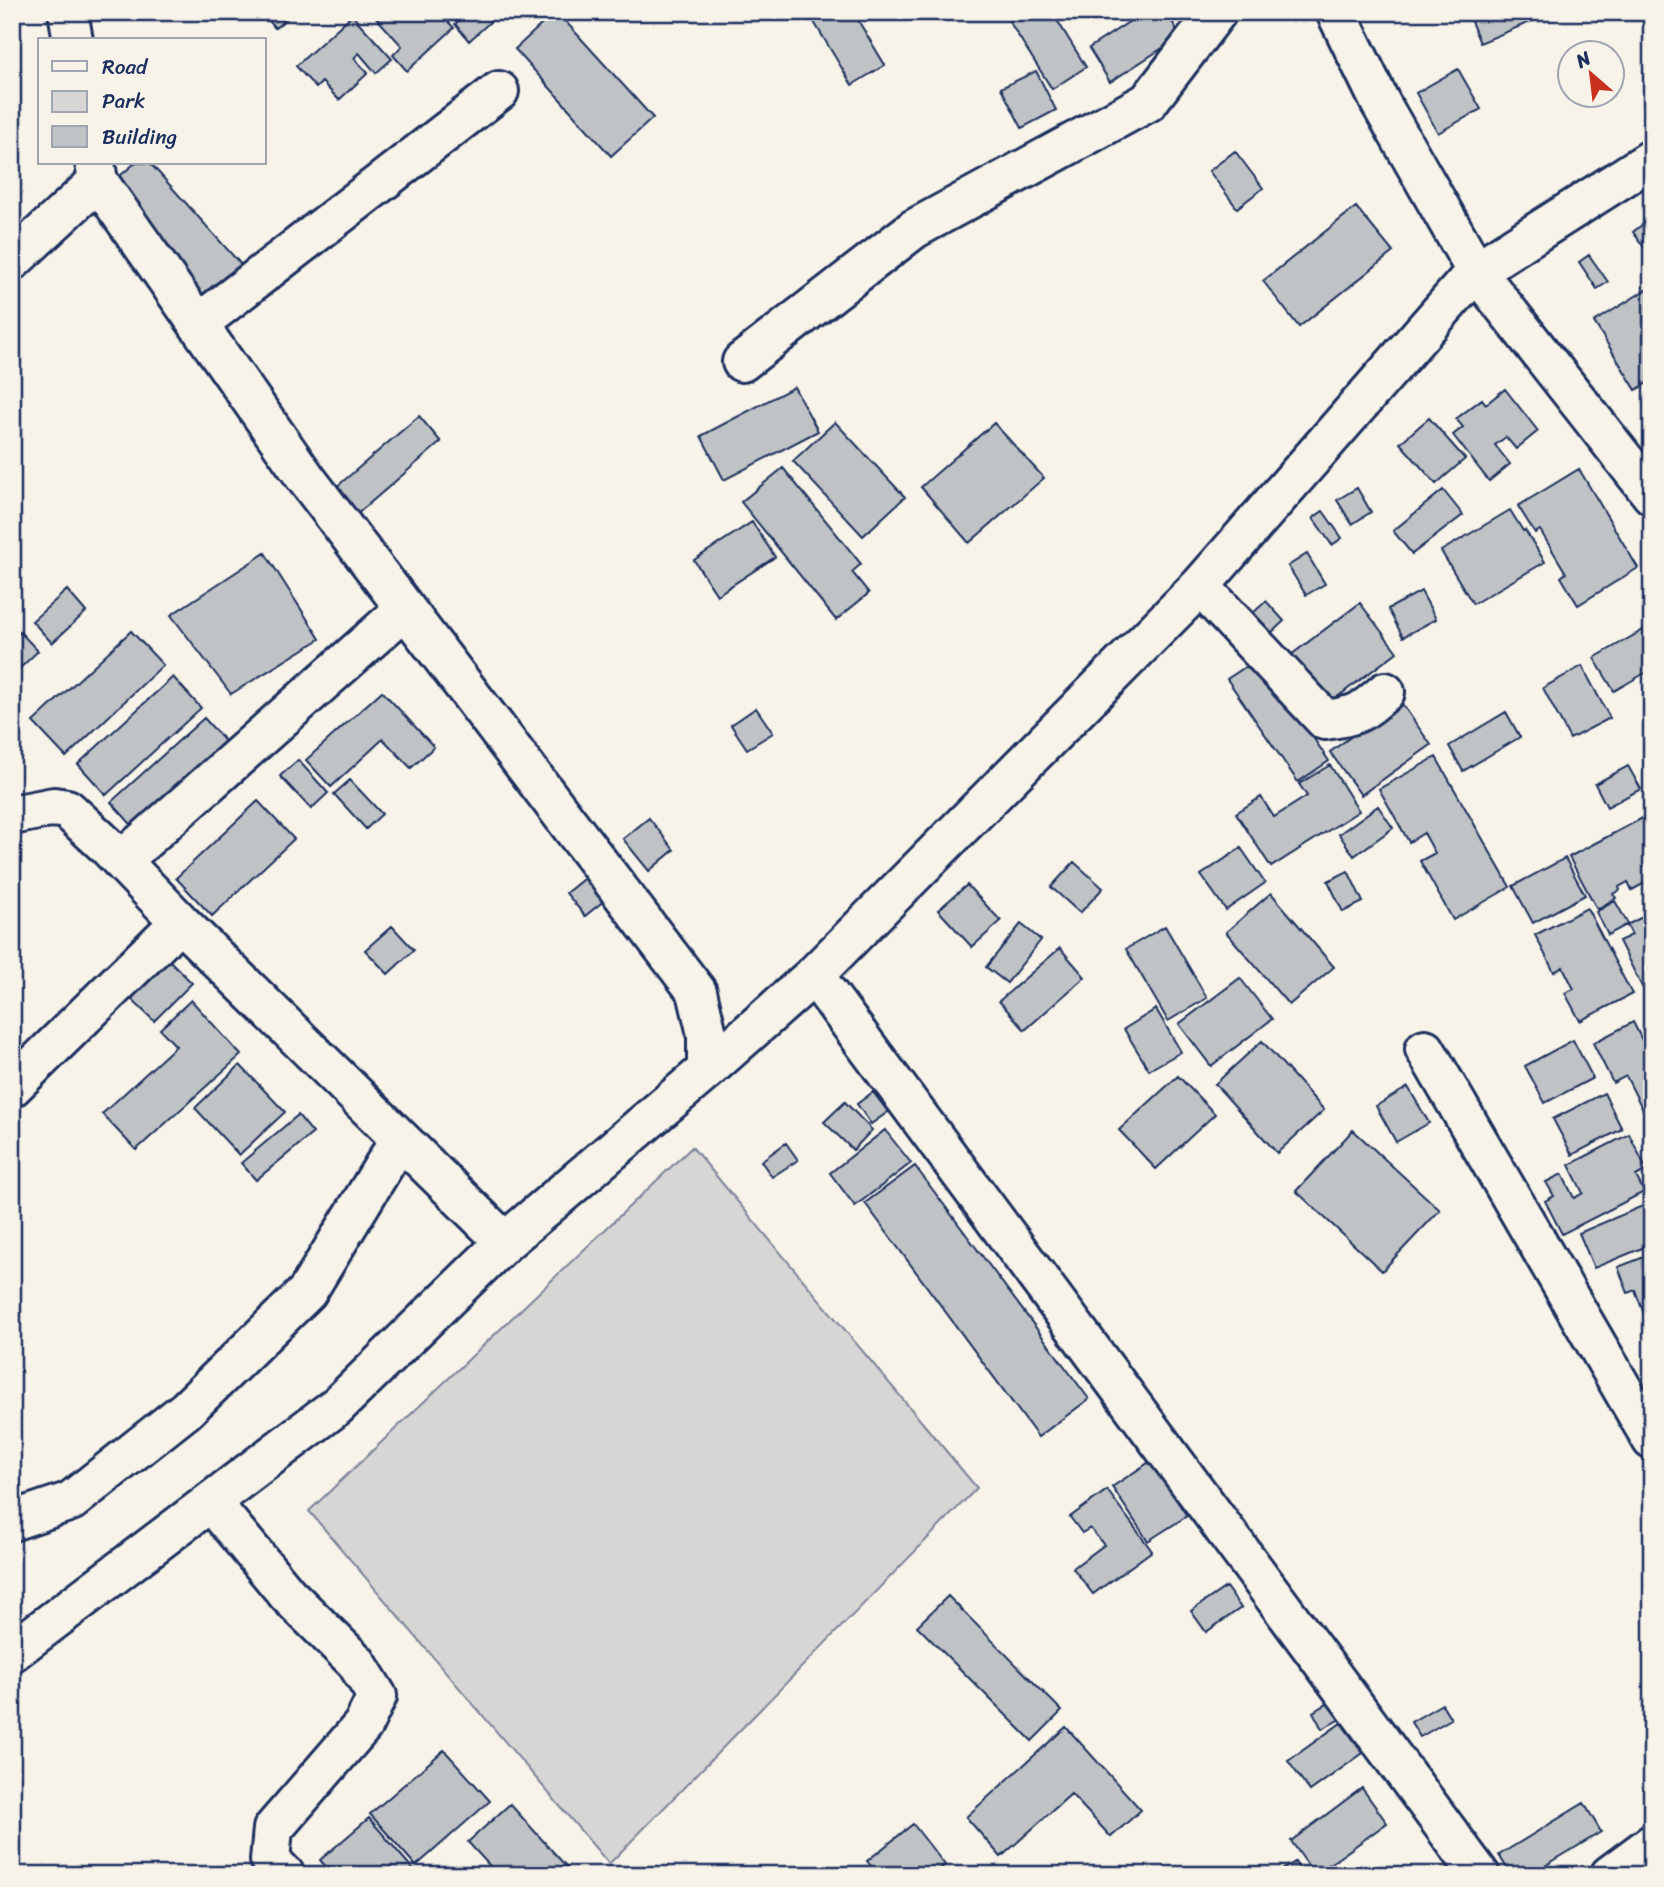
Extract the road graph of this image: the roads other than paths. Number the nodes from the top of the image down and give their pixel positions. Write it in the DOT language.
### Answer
graph roads {
  1 [pos="68,12"];
  2 [pos="1217,12"];
  3 [pos="1336,12"];
  4 [pos="73,38"];
  5 [pos="499,91"];
  6 [pos="1652,159"];
  7 [pos="96,172"];
  8 [pos="12,261"];
  9 [pos="1476,271"];
  10 [pos="198,324"];
  11 [pos="742,362"];
  12 [pos="1652,495"];
  13 [pos="1200,586"];
  14 [pos="405,608"];
  15 [pos="1385,692"];
  16 [pos="12,815"];
  17 [pos="121,861"];
  18 [pos="180,922"];
  19 [pos="814,975"];
  20 [pos="1425,1049"];
  21 [pos="707,1069"];
  22 [pos="12,1087"];
  23 [pos="400,1139"];
  24 [pos="505,1242"];
  25 [pos="1652,1440"];
  26 [pos="211,1502"];
  27 [pos="12,1521"];
  28 [pos="12,1652"];
  29 [pos="1652,1844"];
  30 [pos="285,1875"];
  31 [pos="1480,1875"];
  32 [pos="1610,1875"];
  1 -- 4 [label="street"];
  2 -- 11 [label="street"];
  3 -- 9 [label="street"];
  5 -- 10 [label="street"];
  6 -- 9 [label="street"];
  7 -- 8 [label="street"];
  7 -- 10 [label="street"];
  9 -- 12 [label="street"];
  9 -- 13 [label="street"];
  10 -- 14 [label="street"];
  13 -- 15 [label="street"];
  13 -- 19 [label="street"];
  14 -- 17 [label="street"];
  14 -- 21 [label="street"];
  16 -- 17 [label="street"];
  17 -- 18 [label="street"];
  18 -- 22 [label="street"];
  18 -- 23 [label="street"];
  19 -- 21 [label="street"];
  19 -- 31 [label="street"];
  20 -- 25 [label="street"];
  21 -- 24 [label="street"];
  23 -- 24 [label="street"];
  23 -- 27 [label="street"];
  24 -- 26 [label="street"];
  26 -- 28 [label="street"];
  26 -- 30 [label="street"];
  29 -- 32 [label="street"];
}
